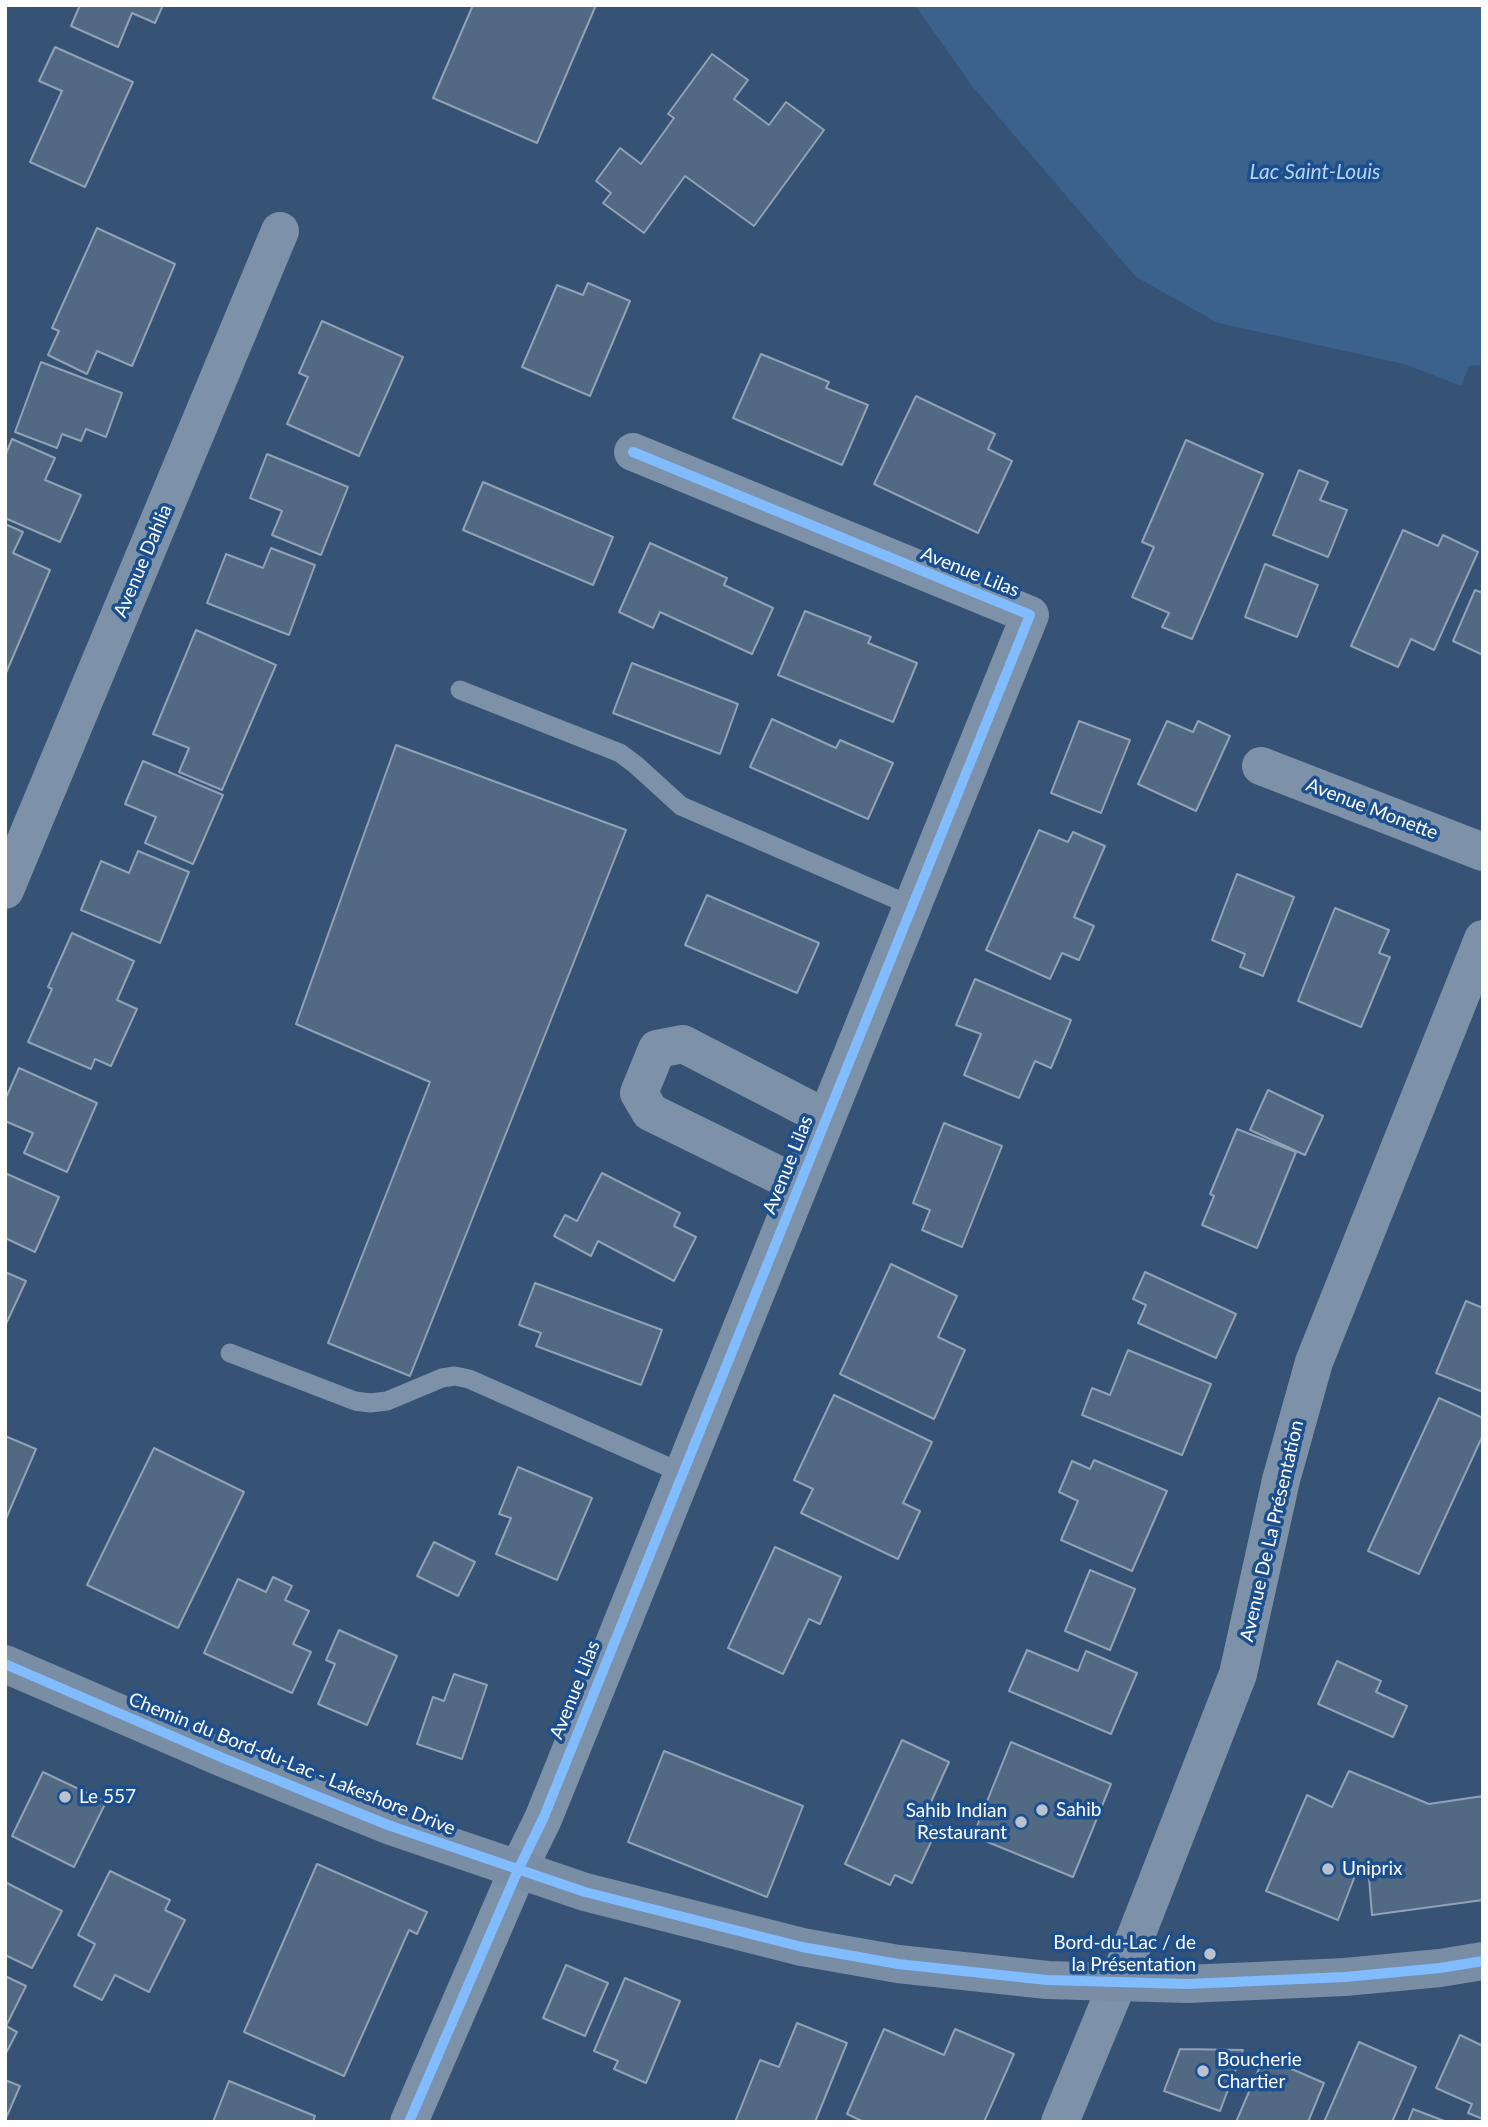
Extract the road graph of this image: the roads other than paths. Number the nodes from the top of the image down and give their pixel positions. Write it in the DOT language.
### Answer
graph roads {
  1 [pos="280,231"];
  2 [pos="633,452"];
  3 [pos="460,690"];
  4 [pos="1261,766"];
  5 [pos="1483,852"];
  6 [pos="5,890"];
  7 [pos="912,906"];
  8 [pos="1483,939"];
  9 [pos="826,1118"];
  10 [pos="799,1185"];
  11 [pos="230,1353"];
  12 [pos="682,1473"];
  13 [pos="5,1664"];
  14 [pos="518,1870"];
  15 [pos="1483,1961"];
  16 [pos="1118,1982"];
  17 [pos="410,2122"];
  18 [pos="1059,2122"];
  1 -- 6 [label="street, Avenue Dahlia"];
  2 -- 7 [label="street, Avenue Lilas"];
  3 -- 7 [label="lane"];
  4 -- 5 [label="street, Avenue Monette"];
  7 -- 9 [label="street, Avenue Lilas"];
  8 -- 16 [label="street, Avenue De La Présentation"];
  9 -- 10 [label="street, Avenue Lilas"];
  9 -- 10 [label="street, Avenue Lilas"];
  10 -- 12 [label="street, Avenue Lilas"];
  11 -- 12 [label="lane"];
  12 -- 14 [label="street, Avenue Lilas"];
  13 -- 14 [label="street, Chemin du Bord-du-Lac - Lakeshore Drive"];
  14 -- 16 [label="street, Chemin du Bord-du-Lac - Lakeshore Drive"];
  14 -- 17 [label="street, Avenue Lilas"];
  15 -- 16 [label="street, Chemin du Bord-du-Lac - Lakeshore Drive"];
  16 -- 18 [label="street, Avenue De La Présentation"];
}
